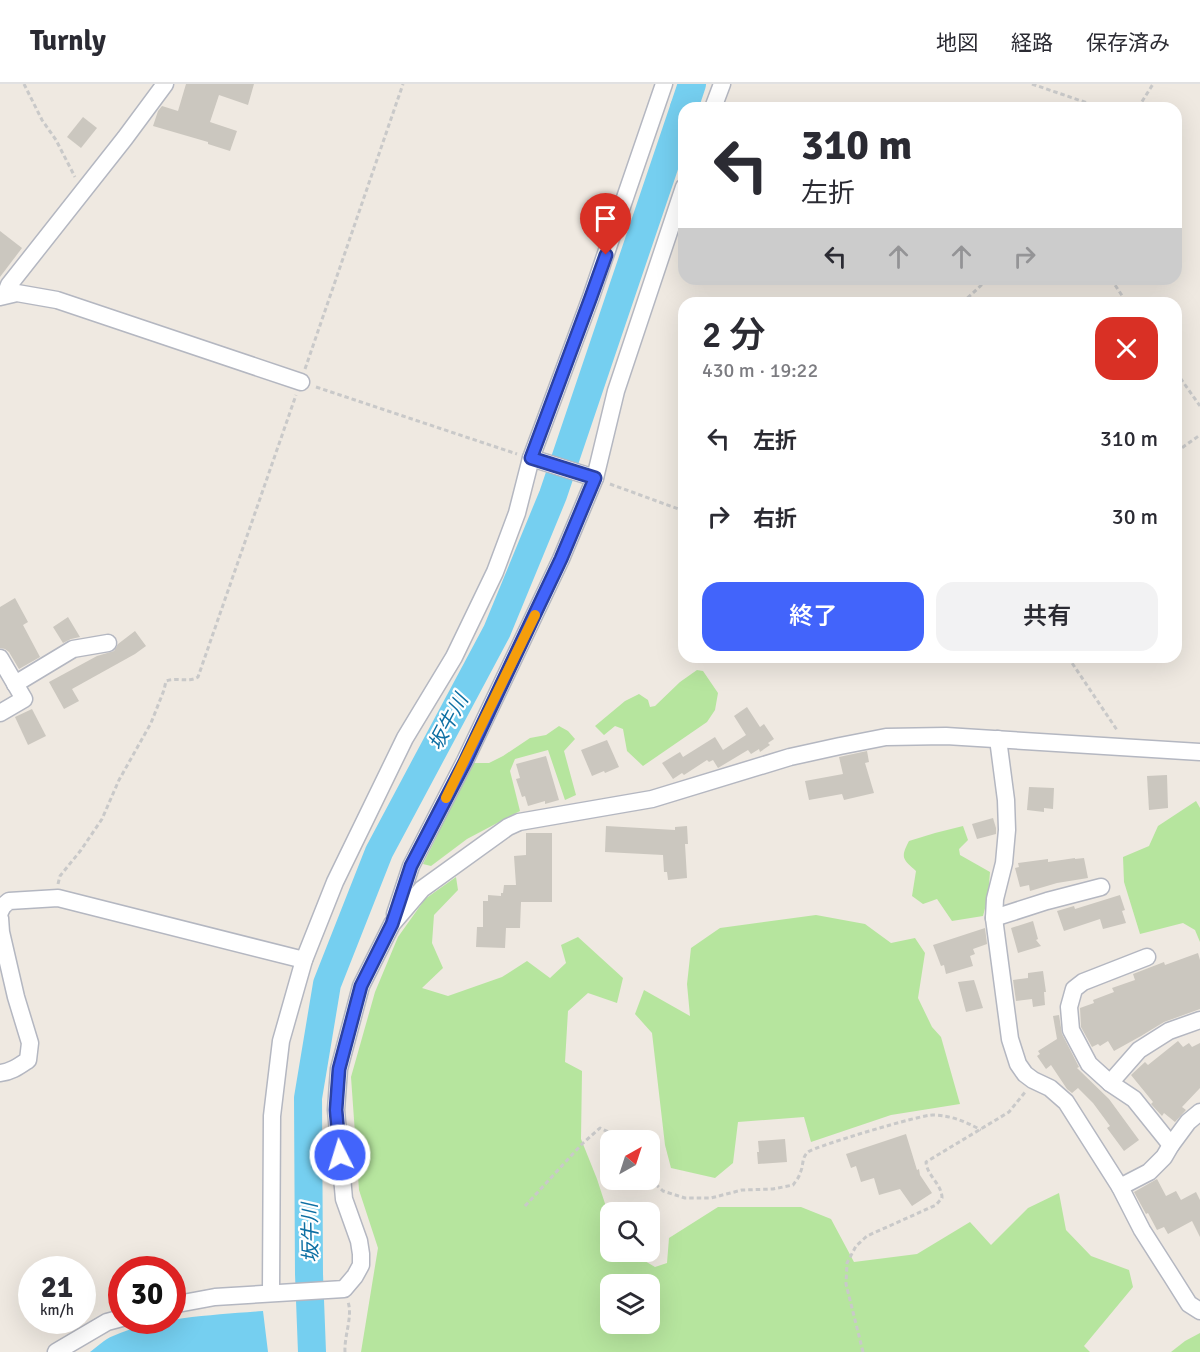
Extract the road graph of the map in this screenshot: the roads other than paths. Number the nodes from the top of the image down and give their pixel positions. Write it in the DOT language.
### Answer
graph roads {
  1 [pos="165,84"];
  2 [pos="664,84"];
  3 [pos="722,84"];
  4 [pos="715,102"];
  5 [pos="678,205"];
  6 [pos="3,296"];
  7 [pos="301,382"];
  8 [pos="536,459"];
  9 [pos="588,476"];
  10 [pos="108,643"];
  11 [pos="0,658"];
  12 [pos="15,684"];
  13 [pos="0,713"];
  14 [pos="998,739"];
  15 [pos="1200,752"];
  16 [pos="1101,886"];
  17 [pos="0,912"];
  18 [pos="0,918"];
  19 [pos="994,918"];
  20 [pos="392,924"];
  21 [pos="1147,957"];
  22 [pos="304,960"];
  23 [pos="1200,1020"];
  24 [pos="0,1073"];
  25 [pos="1110,1083"];
  26 [pos="1200,1112"];
  27 [pos="1171,1145"];
  28 [pos="1120,1186"];
  29 [pos="271,1292"];
  30 [pos="186,1302"];
  31 [pos="1200,1311"];
  32 [pos="108,1322"];
  33 [pos="56,1352"];
  1 -- 6 [label="street"];
  2 -- 8 [label="street"];
  3 -- 4 [label="street"];
  5 -- 9 [label="street"];
  6 -- 7 [label="street"];
  8 -- 9 [label="street"];
  8 -- 22 [label="street"];
  9 -- 20 [label="street"];
  10 -- 12 [label="street"];
  11 -- 12 [label="street"];
  12 -- 13 [label="street"];
  14 -- 15 [label="street"];
  14 -- 19 [label="street"];
  14 -- 20 [label="street"];
  16 -- 19 [label="street"];
  17 -- 22 [label="street"];
  18 -- 24 [label="street"];
  19 -- 28 [label="street"];
  20 -- 29 [label="street"];
  21 -- 25 [label="street"];
  22 -- 29 [label="street"];
  23 -- 25 [label="street"];
  25 -- 27 [label="street"];
  26 -- 27 [label="street"];
  27 -- 28 [label="street"];
  28 -- 31 [label="street"];
  29 -- 30 [label="street"];
  32 -- 33 [label="street"];
}
